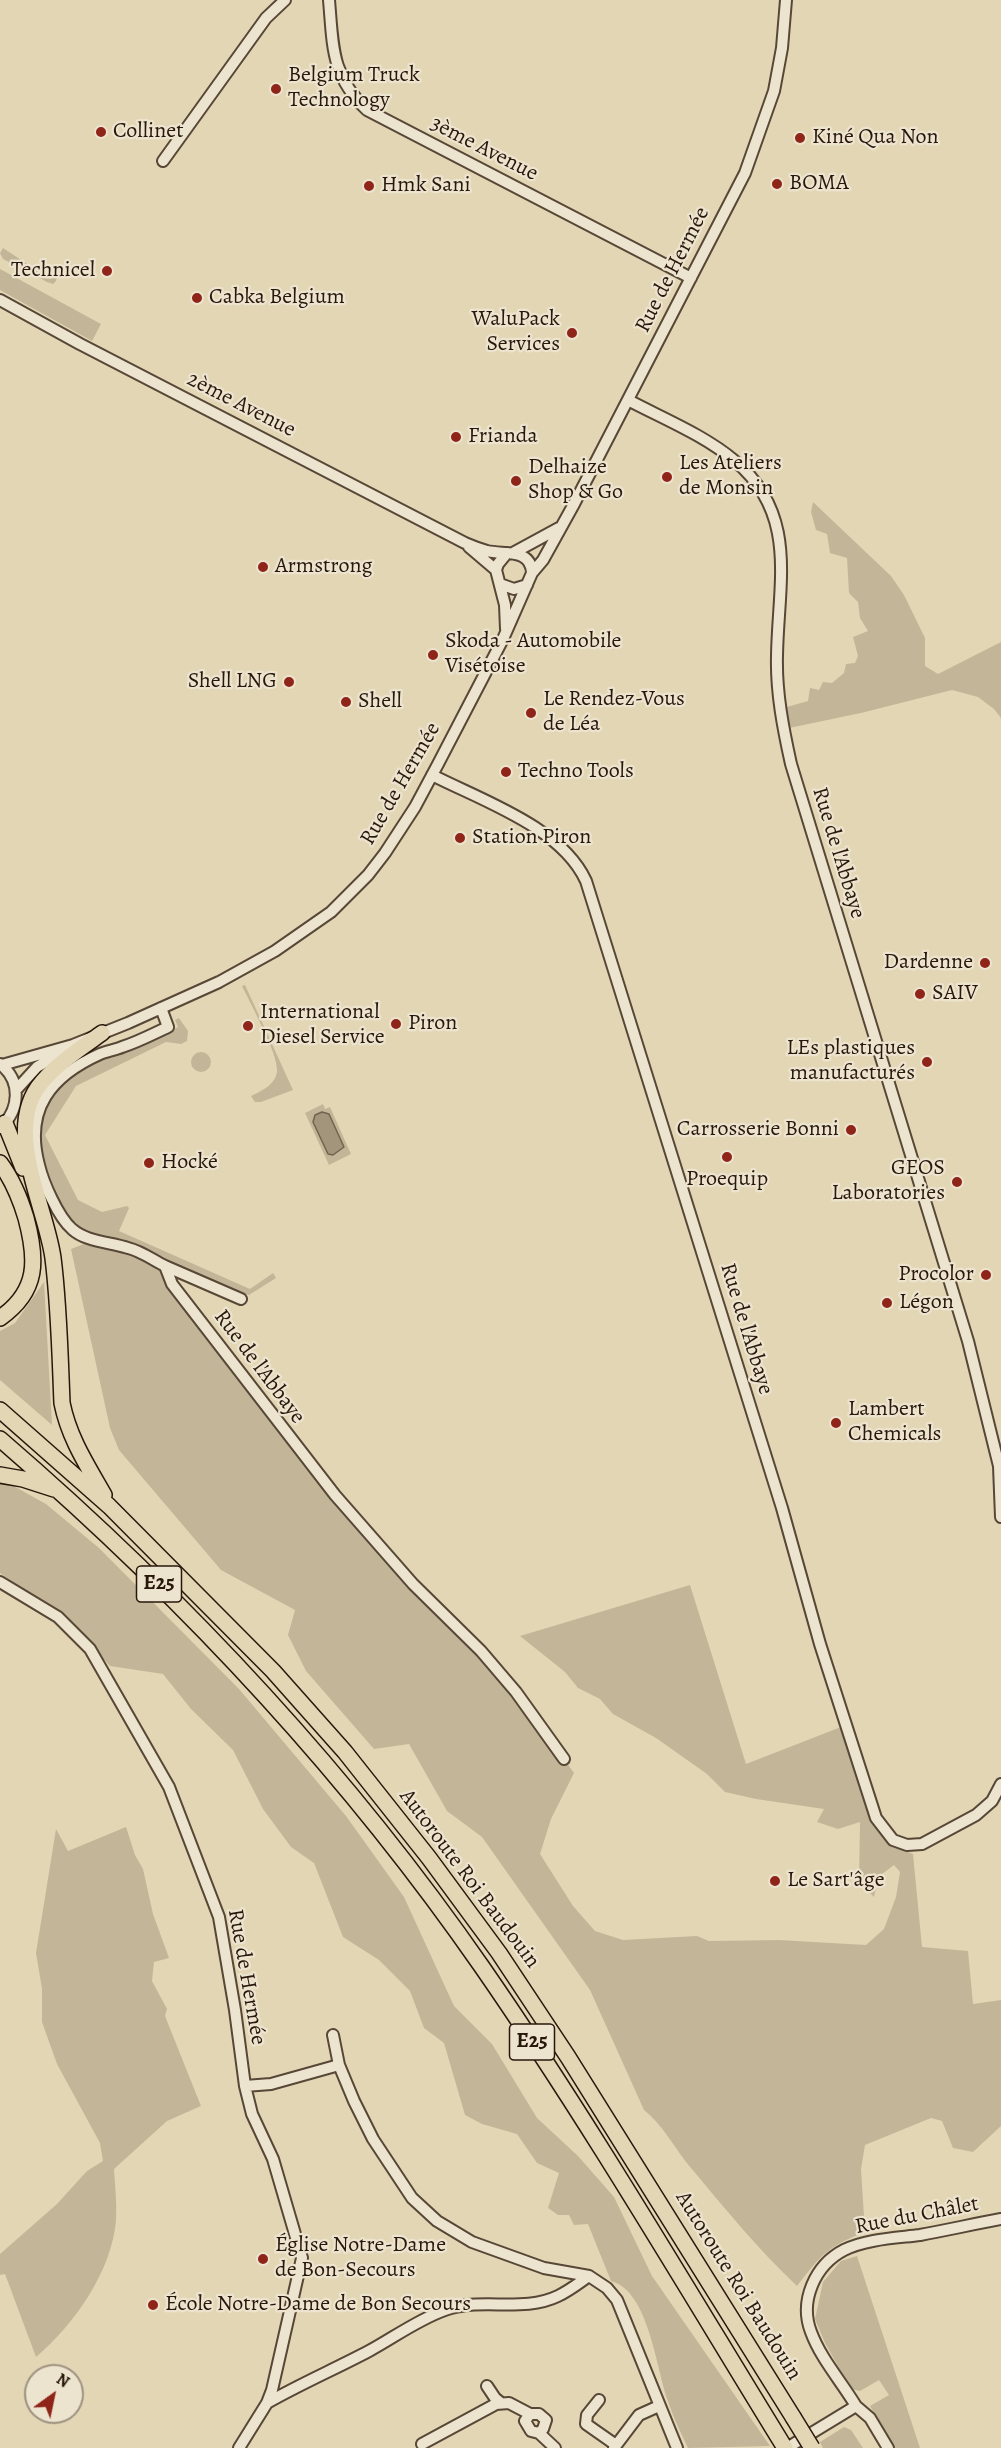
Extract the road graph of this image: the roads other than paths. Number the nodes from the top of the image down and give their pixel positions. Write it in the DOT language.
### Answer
graph roads {
  1 [pos="285,0"];
  2 [pos="329,0"];
  3 [pos="781,0"];
  4 [pos="786,0"];
  5 [pos="784,17"];
  6 [pos="163,161"];
  7 [pos="691,278"];
  8 [pos="0,300"];
  9 [pos="628,400"];
  10 [pos="560,528"];
  11 [pos="465,543"];
  12 [pos="510,553"];
  13 [pos="496,570"];
  14 [pos="532,573"];
  15 [pos="500,584"];
  16 [pos="527,585"];
  17 [pos="506,630"];
  18 [pos="432,776"];
  19 [pos="161,1008"];
  20 [pos="102,1033"];
  21 [pos="73,1045"];
  22 [pos="1,1064"];
  23 [pos="16,1090"];
  24 [pos="3,1125"];
  25 [pos="0,1162"];
  26 [pos="0,1178"];
  27 [pos="24,1211"];
  28 [pos="43,1215"];
  29 [pos="165,1266"];
  30 [pos="241,1299"];
  31 [pos="0,1318"];
  32 [pos="0,1410"];
  33 [pos="0,1439"];
  34 [pos="0,1475"];
  35 [pos="62,1493"];
  36 [pos="110,1506"];
  37 [pos="1001,1517"];
  38 [pos="0,1582"];
  39 [pos="564,1760"];
  40 [pos="1001,1784"];
  41 [pos="333,2035"];
  42 [pos="339,2065"];
  43 [pos="245,2086"];
  44 [pos="1001,2219"];
  45 [pos="589,2277"];
  46 [pos="273,2383"];
  47 [pos="487,2386"];
  48 [pos="290,2389"];
  49 [pos="599,2400"];
  50 [pos="267,2403"];
  51 [pos="501,2403"];
  52 [pos="659,2406"];
  53 [pos="856,2406"];
  54 [pos="422,2444"];
  55 [pos="615,2447"];
  56 [pos="239,2448"];
  57 [pos="555,2448"];
  58 [pos="677,2448"];
  59 [pos="786,2448"];
  60 [pos="812,2448"];
  61 [pos="888,2448"];
  1 -- 6 [label="street"];
  2 -- 7 [label="street, 3ème Avenue"];
  3 -- 5 [label="street, Rue de Hermée"];
  4 -- 5 [label="street, Rue de Hermée"];
  5 -- 7 [label="street, Rue de Hermée"];
  7 -- 9 [label="street, Rue de Hermée"];
  8 -- 11 [label="street, 2ème Avenue"];
  9 -- 10 [label="street, Rue de Hermée"];
  9 -- 37 [label="street, Rue de l'Abbaye"];
  10 -- 12 [label="street"];
  10 -- 14 [label="street, Rue de Hermée"];
  11 -- 12 [label="street, 2ème Avenue"];
  11 -- 13 [label="street, 2ème Avenue"];
  12 -- 13 [label="street"];
  12 -- 14 [label="street"];
  13 -- 15 [label="street"];
  14 -- 16 [label="street, Rue de Hermée"];
  15 -- 16 [label="street"];
  15 -- 17 [label="street"];
  16 -- 17 [label="street, Rue de Hermée"];
  17 -- 18 [label="street, Rue de Hermée"];
  18 -- 19 [label="street, Rue de Hermée"];
  18 -- 40 [label="street, Rue de l'Abbaye"];
  19 -- 20 [label="street, Rue de Hermée"];
  19 -- 29 [label="street, Rue de l'Abbaye"];
  20 -- 21 [label="street, Rue de Hermée"];
  20 -- 28 [label="highway"];
  21 -- 22 [label="street, Rue de Hermée"];
  21 -- 23 [label="street, Rue de Hermée"];
  22 -- 23 [label="street, Rue de Hermée"];
  23 -- 24 [label="street, Rue de Hermée"];
  24 -- 28 [label="highway"];
  25 -- 27 [label="highway"];
  26 -- 27 [label="highway"];
  27 -- 31 [label="highway"];
  28 -- 36 [label="highway"];
  29 -- 30 [label="street, Rue de l'Abbaye"];
  29 -- 39 [label="street, Rue de l'Abbaye"];
  32 -- 36 [label="highway, Autoroute Roi Baudouin / E25"];
  33 -- 35 [label="highway, Autoroute Roi Baudouin / E25"];
  34 -- 35 [label="highway"];
  35 -- 59 [label="highway, Autoroute Roi Baudouin / E25"];
  36 -- 60 [label="highway, Autoroute Roi Baudouin / E25, bridge"];
  38 -- 43 [label="street, Rue de Hermée"];
  41 -- 42 [label="street"];
  42 -- 43 [label="street"];
  42 -- 45 [label="street"];
  43 -- 46 [label="street, Rue de Hermée"];
  44 -- 53 [label="street, Rue du Châlet"];
  45 -- 48 [label="street"];
  45 -- 52 [label="street"];
  46 -- 48 [label="street"];
  46 -- 50 [label="street, Rue de Hermée"];
  47 -- 51 [label="street"];
  48 -- 50 [label="street"];
  49 -- 55 [label="street"];
  50 -- 56 [label="street"];
  51 -- 54 [label="street"];
  51 -- 57 [label="street"];
  52 -- 55 [label="street"];
  52 -- 58 [label="street"];
  53 -- 59 [label="street"];
  53 -- 61 [label="street, Rue du Châlet"];
}
